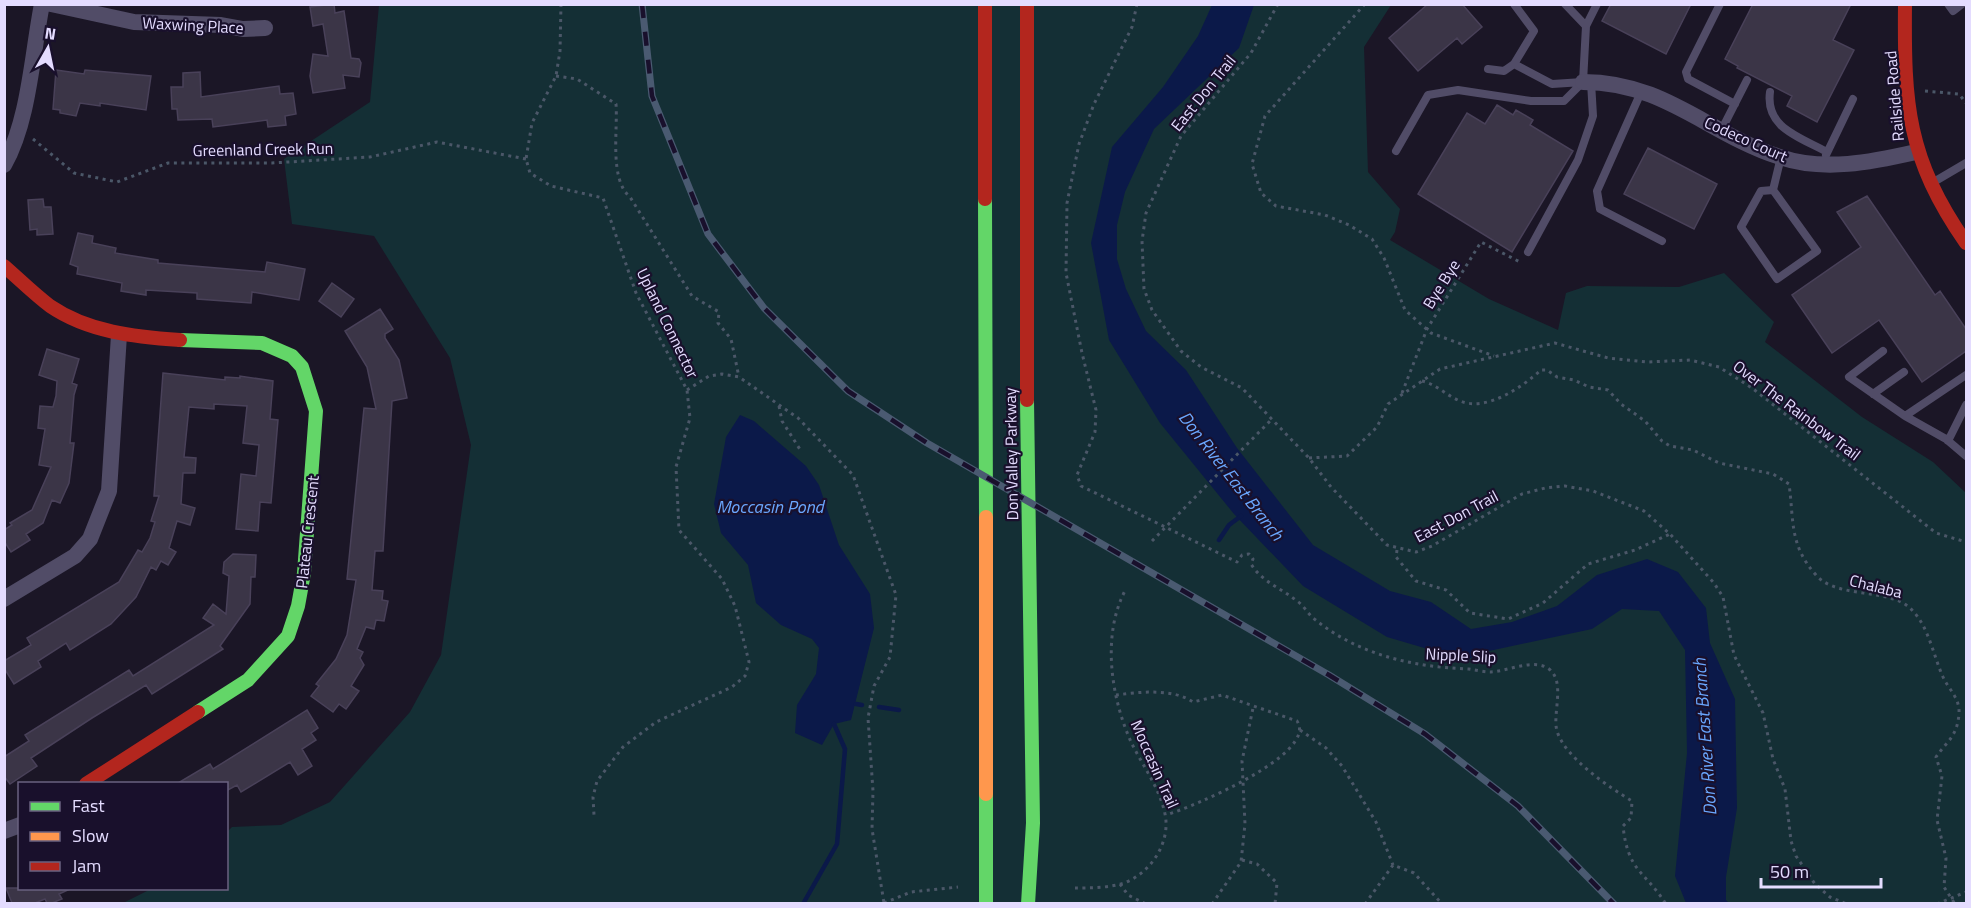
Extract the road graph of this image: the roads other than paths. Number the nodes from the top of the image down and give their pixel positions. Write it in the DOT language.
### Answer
graph roads {
  1 [pos="42,4"];
  2 [pos="51,4"];
  3 [pos="973,4"];
  4 [pos="985,4"];
  5 [pos="1027,4"];
  6 [pos="1514,4"];
  7 [pos="1565,4"];
  8 [pos="1597,4"];
  9 [pos="1720,4"];
  10 [pos="1905,4"];
  11 [pos="1948,4"];
  12 [pos="1962,4"];
  13 [pos="1586,26"];
  14 [pos="265,28"];
  15 [pos="985,42"];
  16 [pos="1514,64"];
  17 [pos="1488,69"];
  18 [pos="1747,80"];
  19 [pos="1587,82"];
  20 [pos="1642,90"];
  21 [pos="1770,92"];
  22 [pos="1853,99"];
  23 [pos="1735,104"];
  24 [pos="1722,129"];
  25 [pos="1396,151"];
  26 [pos="1916,152"];
  27 [pos="1781,157"];
  28 [pos="1825,158"];
  29 [pos="1966,162"];
  30 [pos="4,165"];
  31 [pos="1928,184"];
  32 [pos="1773,190"];
  33 [pos="1662,241"];
  34 [pos="1966,243"];
  35 [pos="1528,252"];
  36 [pos="4,266"];
  37 [pos="119,334"];
  38 [pos="1883,351"];
  39 [pos="1904,372"];
  40 [pos="1966,375"];
  41 [pos="1873,394"];
  42 [pos="1966,405"];
  43 [pos="1905,416"];
  44 [pos="1948,441"];
  45 [pos="1966,456"];
  46 [pos="4,599"];
  47 [pos="88,782"];
  48 [pos="1033,823"];
  49 [pos="1045,860"];
  50 [pos="986,903"];
  51 [pos="1028,903"];
  1 -- 30 [label="street"];
  2 -- 14 [label="street, Waxwing Place"];
  3 -- 15 [label="main road"];
  4 -- 15 [label="main road, Don Valley Parkway"];
  5 -- 48 [label="main road, Don Valley Parkway"];
  6 -- 16 [label="lane"];
  7 -- 13 [label="lane"];
  8 -- 13 [label="lane"];
  9 -- 23 [label="lane"];
  10 -- 26 [label="main road, Railside Road"];
  11 -- 12 [label="lane"];
  13 -- 19 [label="lane"];
  15 -- 50 [label="main road, Don Valley Parkway"];
  16 -- 17 [label="lane"];
  16 -- 19 [label="lane"];
  18 -- 23 [label="lane"];
  19 -- 20 [label="street, Codeco Court"];
  19 -- 25 [label="lane"];
  19 -- 35 [label="lane"];
  20 -- 24 [label="street, Codeco Court"];
  20 -- 33 [label="lane"];
  21 -- 28 [label="lane"];
  22 -- 28 [label="lane"];
  23 -- 24 [label="lane"];
  24 -- 27 [label="street, Codeco Court"];
  26 -- 28 [label="street, Codeco Court"];
  26 -- 31 [label="main road, Railside Road"];
  27 -- 28 [label="street, Codeco Court"];
  27 -- 32 [label="lane"];
  29 -- 31 [label="lane"];
  31 -- 34 [label="main road, Railside Road"];
  32 -- 32 [label="lane"];
  36 -- 37 [label="main road, Plateau Crescent"];
  37 -- 46 [label="street"];
  37 -- 47 [label="main road, Plateau Crescent"];
  38 -- 41 [label="lane"];
  39 -- 41 [label="lane"];
  40 -- 43 [label="lane"];
  41 -- 43 [label="lane"];
  42 -- 44 [label="lane"];
  43 -- 44 [label="lane"];
  44 -- 45 [label="lane"];
  48 -- 49 [label="main road"];
  48 -- 51 [label="main road, Don Valley Parkway"];
}
